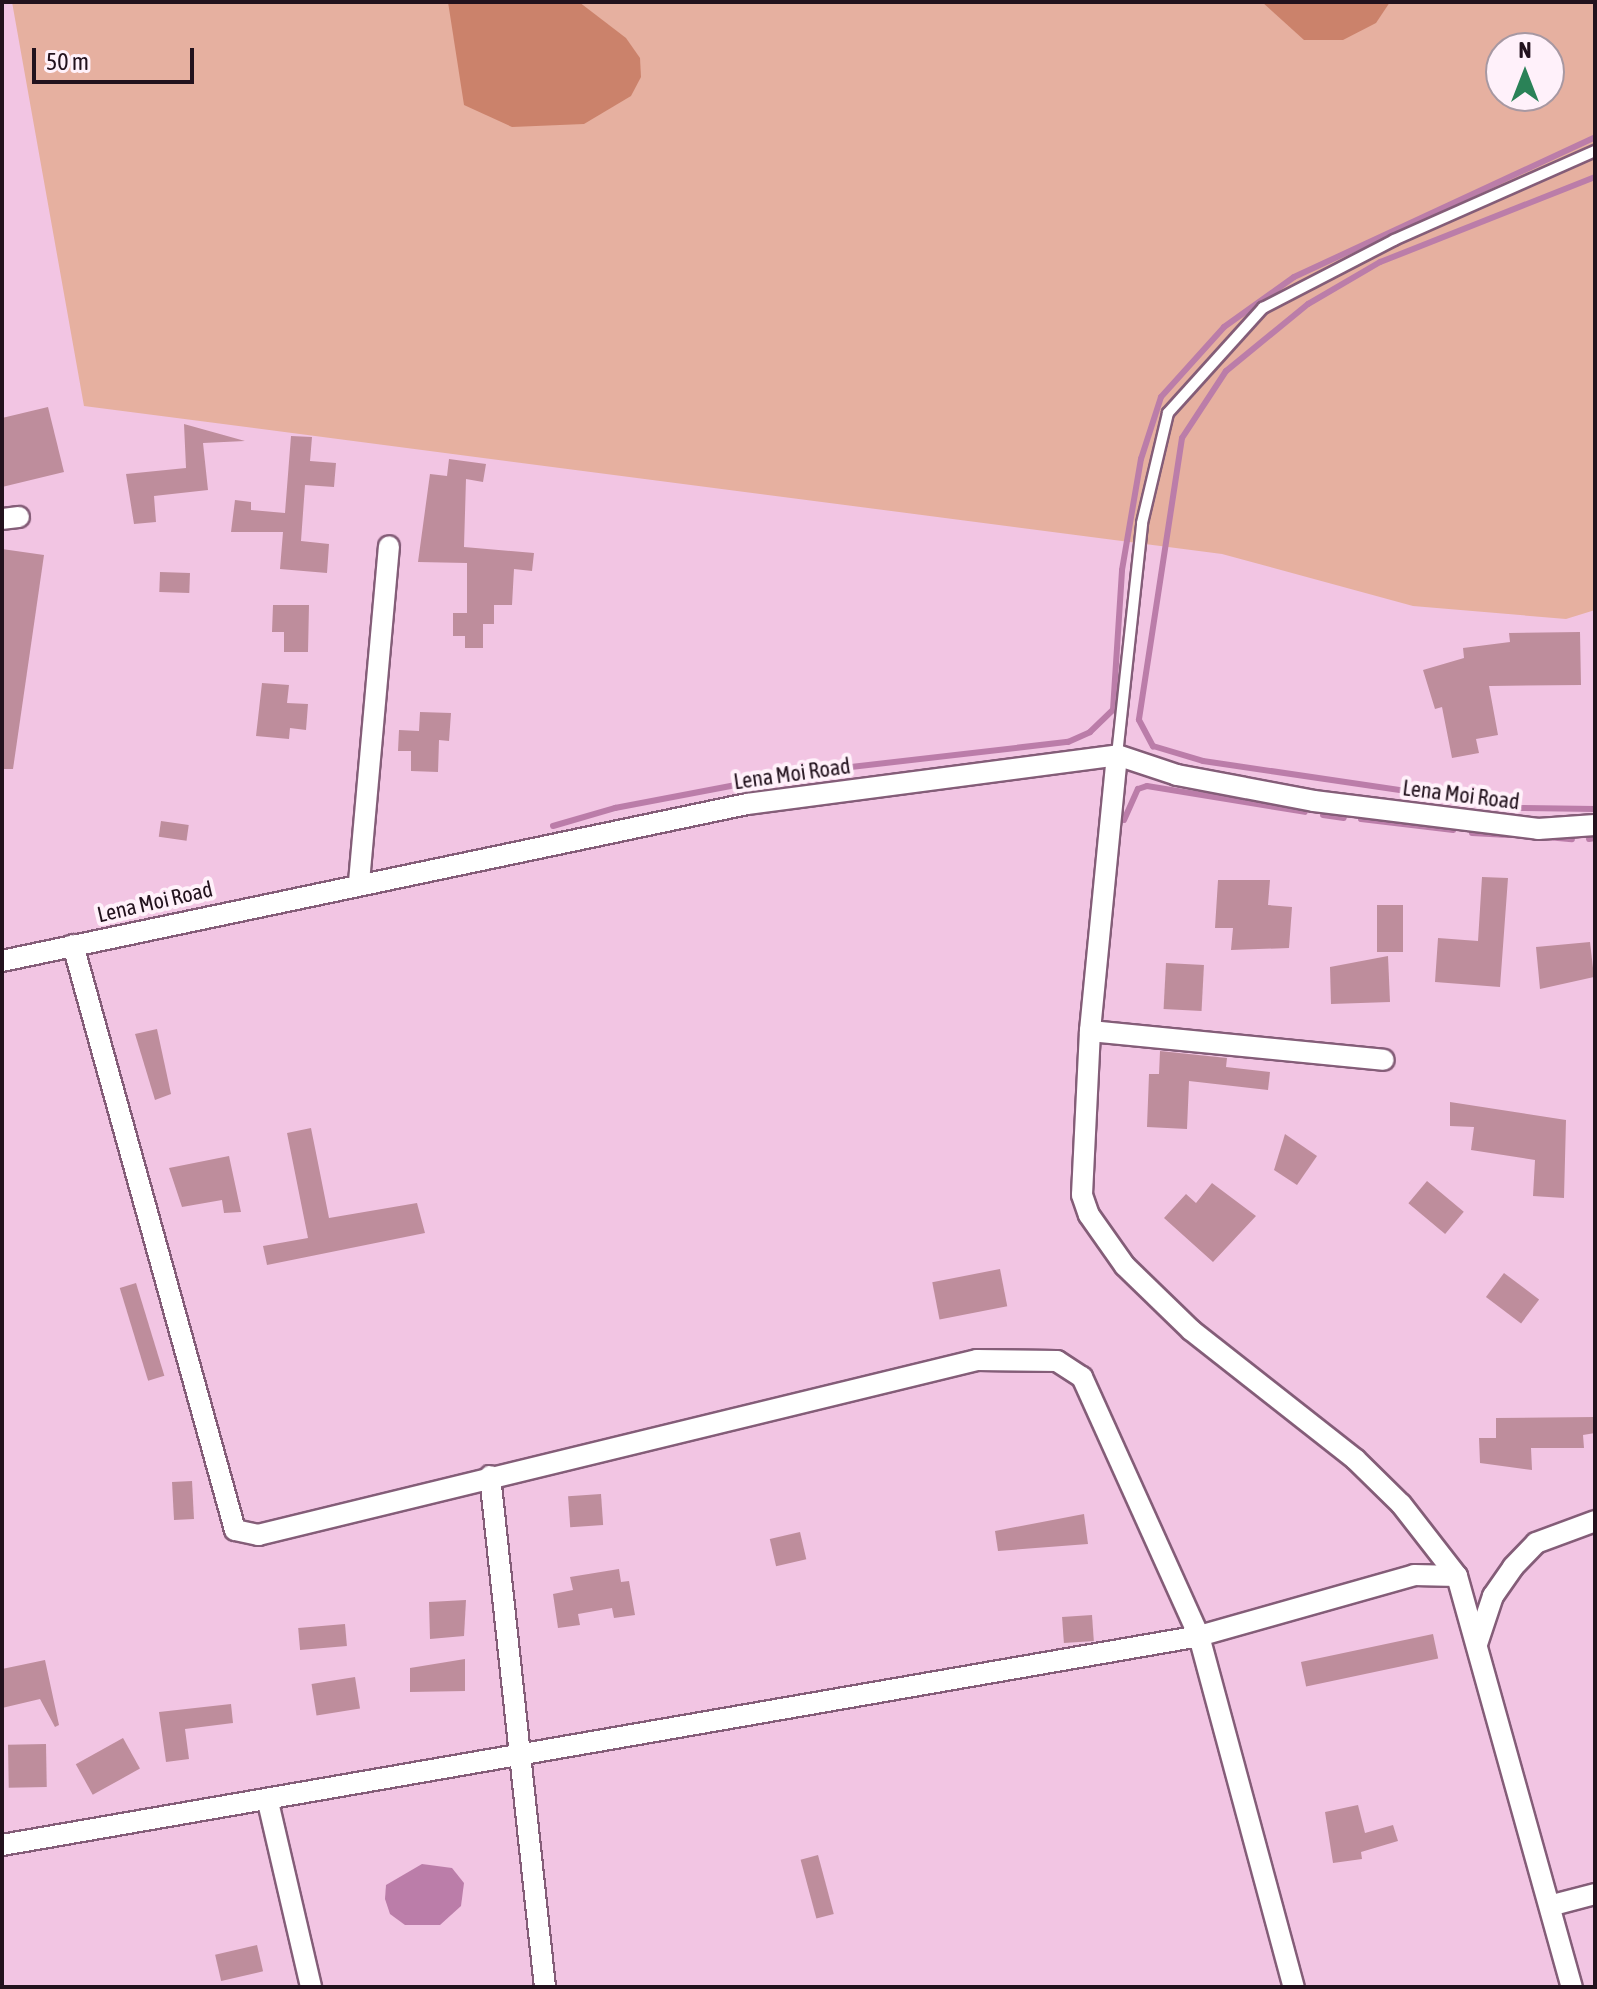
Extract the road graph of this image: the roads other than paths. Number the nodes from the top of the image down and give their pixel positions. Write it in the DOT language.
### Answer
graph roads {
  1 [pos="1595,151"];
  2 [pos="389,546"];
  3 [pos="1117,755"];
  4 [pos="1595,825"];
  5 [pos="359,882"];
  6 [pos="73,945"];
  7 [pos="2,961"];
  8 [pos="1090,1031"];
  9 [pos="1384,1060"];
  10 [pos="490,1476"];
  11 [pos="1595,1521"];
  12 [pos="1457,1576"];
  13 [pos="1199,1636"];
  14 [pos="1477,1644"];
  15 [pos="524,1753"];
  16 [pos="268,1802"];
  17 [pos="2,1845"];
  18 [pos="1595,1894"];
  19 [pos="1553,1905"];
  20 [pos="311,1987"];
  21 [pos="545,1987"];
  22 [pos="1294,1987"];
  23 [pos="1572,1987"];
  1 -- 3 [label="lane"];
  2 -- 5 [label="street"];
  3 -- 4 [label="street, Lena Moi Road"];
  3 -- 5 [label="street, Lena Moi Road"];
  3 -- 8 [label="street"];
  5 -- 6 [label="street, Lena Moi Road"];
  6 -- 7 [label="street, Lena Moi Road"];
  6 -- 10 [label="street"];
  8 -- 9 [label="street"];
  8 -- 12 [label="street"];
  10 -- 13 [label="street"];
  10 -- 15 [label="street"];
  11 -- 14 [label="street"];
  12 -- 13 [label="street"];
  12 -- 14 [label="street"];
  13 -- 15 [label="street"];
  13 -- 22 [label="street"];
  14 -- 19 [label="street"];
  15 -- 16 [label="street"];
  15 -- 21 [label="street"];
  16 -- 17 [label="street"];
  16 -- 20 [label="street"];
  18 -- 19 [label="street"];
  19 -- 23 [label="street"];
}
